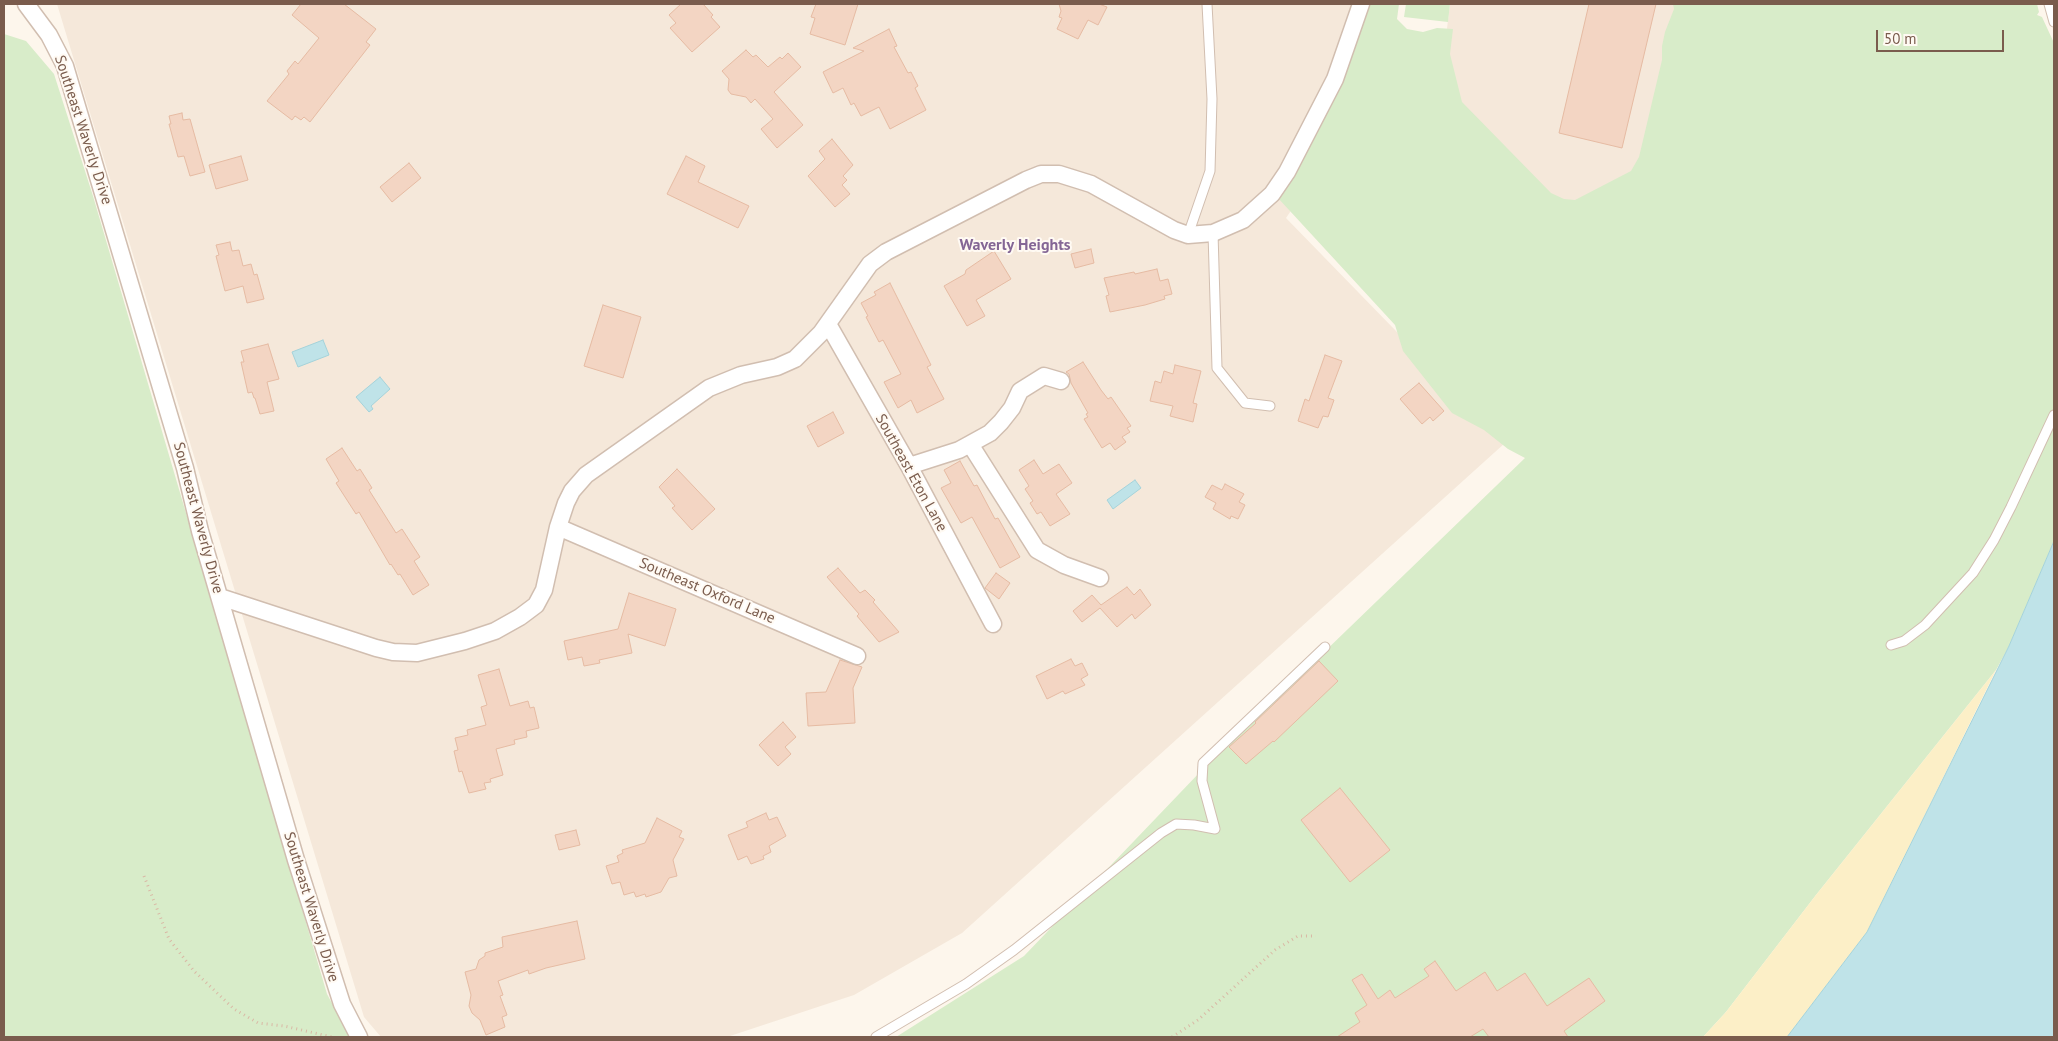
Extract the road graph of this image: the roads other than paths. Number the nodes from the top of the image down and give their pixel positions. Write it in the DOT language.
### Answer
graph roads {
  1 [pos="26,4"];
  2 [pos="1207,4"];
  3 [pos="1361,4"];
  4 [pos="2049,4"];
  5 [pos="2054,22"];
  6 [pos="1213,232"];
  7 [pos="1188,235"];
  8 [pos="828,324"];
  9 [pos="1061,381"];
  10 [pos="1270,406"];
  11 [pos="2054,415"];
  12 [pos="970,444"];
  13 [pos="908,466"];
  14 [pos="558,527"];
  15 [pos="1100,578"];
  16 [pos="220,597"];
  17 [pos="993,624"];
  18 [pos="1891,645"];
  19 [pos="1325,647"];
  20 [pos="857,656"];
  21 [pos="359,1037"];
  22 [pos="876,1037"];
  1 -- 16 [label="street, Southeast Waverly Drive"];
  2 -- 7 [label="lane"];
  3 -- 6 [label="street"];
  4 -- 5 [label="lane"];
  6 -- 7 [label="street"];
  6 -- 10 [label="lane"];
  7 -- 8 [label="street"];
  8 -- 13 [label="street, Southeast Eton Lane"];
  8 -- 14 [label="street"];
  9 -- 12 [label="street"];
  11 -- 18 [label="lane"];
  12 -- 13 [label="street"];
  12 -- 15 [label="street"];
  13 -- 17 [label="street, Southeast Eton Lane"];
  14 -- 16 [label="street"];
  14 -- 20 [label="street, Southeast Oxford Lane"];
  16 -- 21 [label="street, Southeast Waverly Drive"];
  19 -- 22 [label="lane"];
}
